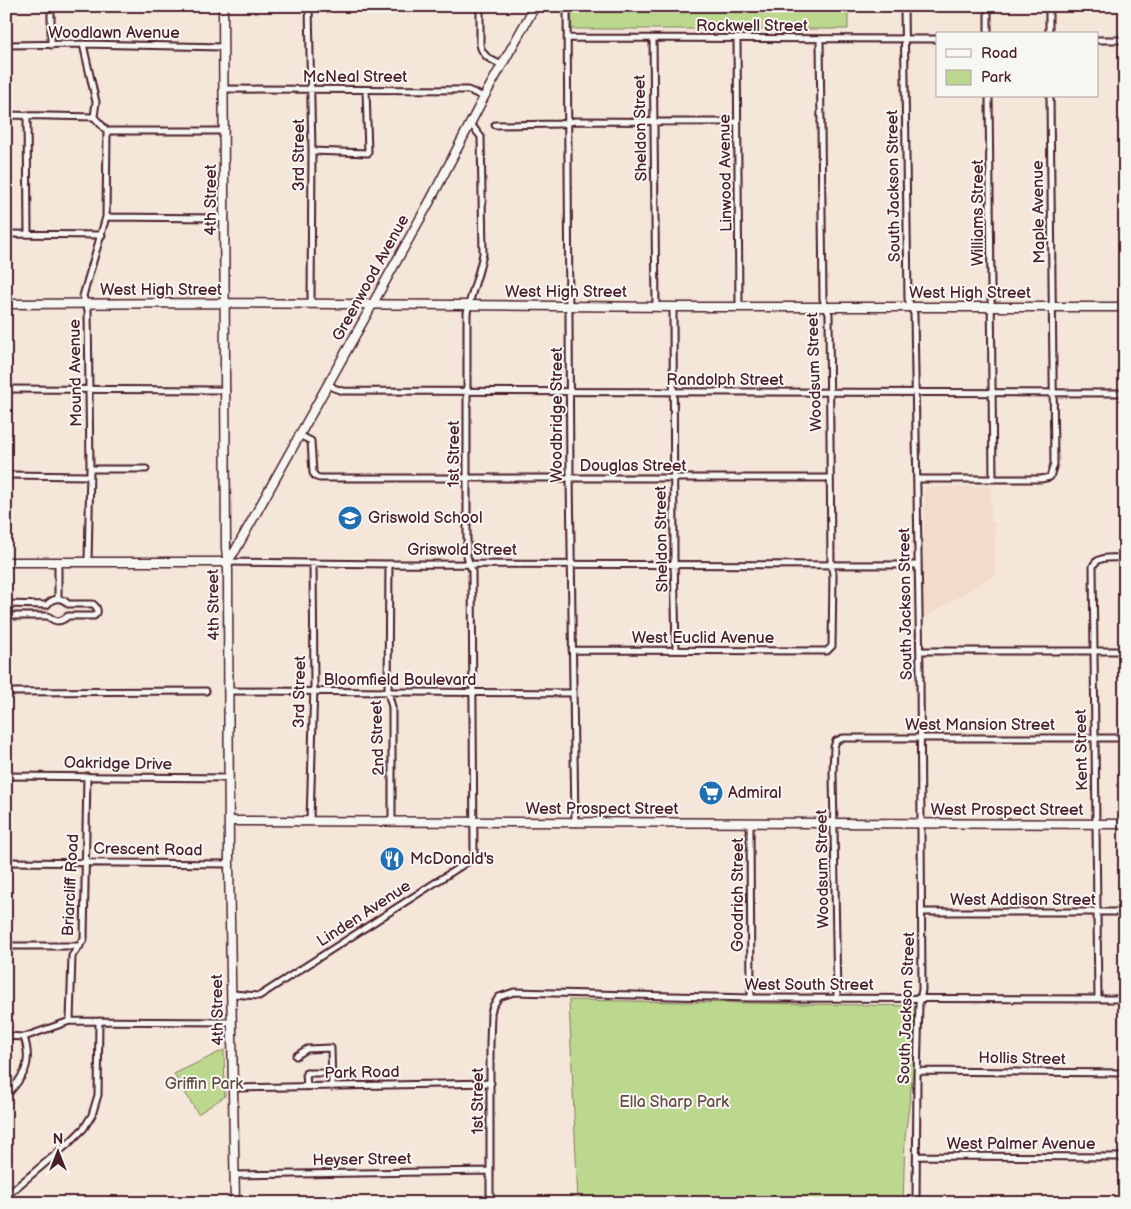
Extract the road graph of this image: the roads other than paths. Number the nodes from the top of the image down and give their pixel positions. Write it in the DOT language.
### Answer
graph roads {
  1 [pos="50,6"];
  2 [pos="223,6"];
  3 [pos="309,6"];
  4 [pos="480,6"];
  5 [pos="535,6"];
  6 [pos="568,6"];
  7 [pos="904,6"];
  8 [pos="988,6"];
  9 [pos="1049,6"];
  10 [pos="988,32"];
  11 [pos="1049,32"];
  12 [pos="568,38"];
  13 [pos="653,39"];
  14 [pos="737,39"];
  15 [pos="820,39"];
  16 [pos="904,39"];
  17 [pos="936,39"];
  18 [pos="1098,40"];
  19 [pos="1125,40"];
  20 [pos="83,44"];
  21 [pos="6,45"];
  22 [pos="51,45"];
  23 [pos="222,47"];
  24 [pos="502,65"];
  25 [pos="224,89"];
  26 [pos="310,89"];
  27 [pos="366,90"];
  28 [pos="484,97"];
  29 [pos="989,98"];
  30 [pos="1050,98"];
  31 [pos="6,115"];
  32 [pos="27,115"];
  33 [pos="94,117"];
  34 [pos="653,121"];
  35 [pos="737,122"];
  36 [pos="470,123"];
  37 [pos="568,123"];
  38 [pos="495,125"];
  39 [pos="107,131"];
  40 [pos="224,131"];
  41 [pos="312,151"];
  42 [pos="106,217"];
  43 [pos="225,220"];
  44 [pos="6,234"];
  45 [pos="28,234"];
  46 [pos="102,235"];
  47 [pos="6,304"];
  48 [pos="86,304"];
  49 [pos="225,304"];
  50 [pos="311,304"];
  51 [pos="372,305"];
  52 [pos="469,305"];
  53 [pos="570,306"];
  54 [pos="656,306"];
  55 [pos="674,307"];
  56 [pos="739,307"];
  57 [pos="826,307"];
  58 [pos="910,307"];
  59 [pos="991,307"];
  60 [pos="1052,307"];
  61 [pos="1125,307"];
  62 [pos="328,383"];
  63 [pos="6,389"];
  64 [pos="88,389"];
  65 [pos="226,391"];
  66 [pos="467,391"];
  67 [pos="569,392"];
  68 [pos="674,392"];
  69 [pos="829,392"];
  70 [pos="916,392"];
  71 [pos="992,393"];
  72 [pos="1054,393"];
  73 [pos="1125,393"];
  74 [pos="301,436"];
  75 [pos="90,469"];
  76 [pos="146,469"];
  77 [pos="6,475"];
  78 [pos="89,476"];
  79 [pos="467,478"];
  80 [pos="570,478"];
  81 [pos="674,478"];
  82 [pos="829,478"];
  83 [pos="917,479"];
  84 [pos="994,479"];
  85 [pos="1125,558"];
  86 [pos="6,562"];
  87 [pos="58,562"];
  88 [pos="88,562"];
  89 [pos="227,562"];
  90 [pos="313,563"];
  91 [pos="389,564"];
  92 [pos="470,564"];
  93 [pos="571,564"];
  94 [pos="831,564"];
  95 [pos="918,564"];
  96 [pos="675,565"];
  97 [pos="58,598"];
  98 [pos="6,604"];
  99 [pos="68,604"];
  100 [pos="47,605"];
  101 [pos="6,616"];
  102 [pos="48,616"];
  103 [pos="68,616"];
  104 [pos="832,646"];
  105 [pos="572,650"];
  106 [pos="676,650"];
  107 [pos="920,651"];
  108 [pos="1094,651"];
  109 [pos="1125,651"];
  110 [pos="206,691"];
  111 [pos="228,691"];
  112 [pos="6,692"];
  113 [pos="313,692"];
  114 [pos="388,692"];
  115 [pos="473,693"];
  116 [pos="572,694"];
  117 [pos="920,737"];
  118 [pos="1094,738"];
  119 [pos="1125,738"];
  120 [pos="836,741"];
  121 [pos="6,776"];
  122 [pos="87,776"];
  123 [pos="229,778"];
  124 [pos="229,821"];
  125 [pos="310,821"];
  126 [pos="392,822"];
  127 [pos="475,822"];
  128 [pos="575,823"];
  129 [pos="750,823"];
  130 [pos="921,823"];
  131 [pos="835,824"];
  132 [pos="1096,824"];
  133 [pos="1125,824"];
  134 [pos="6,862"];
  135 [pos="86,862"];
  136 [pos="229,864"];
  137 [pos="922,912"];
  138 [pos="1125,912"];
  139 [pos="1097,913"];
  140 [pos="6,946"];
  141 [pos="80,946"];
  142 [pos="232,994"];
  143 [pos="751,998"];
  144 [pos="837,998"];
  145 [pos="921,998"];
  146 [pos="1098,999"];
  147 [pos="1125,999"];
  148 [pos="496,1001"];
  149 [pos="70,1021"];
  150 [pos="99,1021"];
  151 [pos="231,1022"];
  152 [pos="6,1036"];
  153 [pos="24,1037"];
  154 [pos="296,1056"];
  155 [pos="918,1071"];
  156 [pos="331,1073"];
  157 [pos="1125,1073"];
  158 [pos="491,1083"];
  159 [pos="332,1086"];
  160 [pos="307,1087"];
  161 [pos="233,1088"];
  162 [pos="6,1096"];
  163 [pos="917,1156"];
  164 [pos="1125,1157"];
  165 [pos="490,1171"];
  166 [pos="236,1175"];
  167 [pos="6,1196"];
  168 [pos="235,1203"];
  169 [pos="490,1203"];
  170 [pos="916,1203"];
  1 -- 22 [label="street"];
  2 -- 23 [label="street, 4th Street"];
  3 -- 26 [label="street, 3rd Street"];
  4 -- 24 [label="street"];
  5 -- 24 [label="street, Greenwood Avenue"];
  6 -- 12 [label="street, Woodbridge Street"];
  7 -- 16 [label="street, South Jackson Street"];
  8 -- 10 [label="street"];
  9 -- 11 [label="street"];
  12 -- 13 [label="street, Rockwell Street"];
  12 -- 37 [label="street, Woodbridge Street"];
  13 -- 14 [label="street, Rockwell Street"];
  13 -- 34 [label="street, Sheldon Street"];
  14 -- 15 [label="street, Rockwell Street"];
  14 -- 35 [label="street, Linwood Avenue"];
  15 -- 16 [label="street, Rockwell Street"];
  15 -- 57 [label="street, Woodsum Street"];
  16 -- 17 [label="street, Rockwell Street"];
  16 -- 58 [label="street, South Jackson Street"];
  18 -- 19 [label="street"];
  20 -- 22 [label="street, Woodlawn Avenue"];
  20 -- 23 [label="street, Woodlawn Avenue"];
  20 -- 33 [label="street"];
  21 -- 22 [label="street, Woodlawn Avenue"];
  23 -- 25 [label="street, 4th Street"];
  24 -- 28 [label="street, Greenwood Avenue"];
  25 -- 26 [label="street, McNeal Street"];
  25 -- 40 [label="street, 4th Street"];
  26 -- 27 [label="street, McNeal Street"];
  26 -- 41 [label="street, 3rd Street"];
  27 -- 28 [label="street, McNeal Street"];
  27 -- 41 [label="street"];
  28 -- 36 [label="street, Greenwood Avenue"];
  29 -- 59 [label="street, Williams Street"];
  30 -- 60 [label="street, Maple Avenue"];
  31 -- 32 [label="street"];
  32 -- 33 [label="street"];
  32 -- 45 [label="street"];
  33 -- 39 [label="street"];
  34 -- 35 [label="street"];
  34 -- 37 [label="street"];
  34 -- 54 [label="street, Sheldon Street"];
  35 -- 56 [label="street, Linwood Avenue"];
  36 -- 51 [label="street, Greenwood Avenue"];
  36 -- 52 [label="street, 1st Street"];
  37 -- 38 [label="street"];
  37 -- 53 [label="street, Woodbridge Street"];
  39 -- 40 [label="street"];
  39 -- 42 [label="street, Mound Avenue"];
  40 -- 43 [label="street, 4th Street"];
  41 -- 50 [label="street, 3rd Street"];
  42 -- 43 [label="street"];
  42 -- 46 [label="street, Mound Avenue"];
  43 -- 49 [label="street, 4th Street"];
  44 -- 45 [label="street"];
  45 -- 46 [label="street"];
  46 -- 48 [label="street, Mound Avenue"];
  47 -- 48 [label="street, West High Street"];
  48 -- 49 [label="street, West High Street"];
  48 -- 64 [label="street, Mound Avenue"];
  49 -- 50 [label="street, West High Street"];
  49 -- 65 [label="street, 4th Street"];
  50 -- 51 [label="street, West High Street"];
  51 -- 52 [label="street, West High Street"];
  51 -- 62 [label="street, Greenwood Avenue"];
  52 -- 53 [label="street, West High Street"];
  52 -- 66 [label="street, 1st Street"];
  53 -- 54 [label="street, West High Street"];
  53 -- 67 [label="street, Woodbridge Street"];
  54 -- 55 [label="street, West High Street"];
  55 -- 56 [label="street, West High Street"];
  55 -- 68 [label="street, Sheldon Street"];
  56 -- 57 [label="street, West High Street"];
  57 -- 58 [label="street, West High Street"];
  57 -- 69 [label="street, Woodsum Street"];
  58 -- 59 [label="street, West High Street"];
  58 -- 70 [label="street, South Jackson Street"];
  59 -- 60 [label="street, West High Street"];
  59 -- 71 [label="street, Williams Street"];
  60 -- 61 [label="street, West High Street"];
  60 -- 72 [label="street, Maple Avenue"];
  62 -- 66 [label="street, Randolph Street"];
  62 -- 74 [label="street, Greenwood Avenue"];
  63 -- 64 [label="street"];
  64 -- 65 [label="street"];
  64 -- 75 [label="street, Mound Avenue"];
  65 -- 89 [label="street, 4th Street"];
  66 -- 67 [label="street, Randolph Street"];
  66 -- 79 [label="street, 1st Street"];
  67 -- 68 [label="street, Randolph Street"];
  67 -- 80 [label="street, Woodbridge Street"];
  68 -- 69 [label="street, Randolph Street"];
  68 -- 81 [label="street, Sheldon Street"];
  69 -- 70 [label="street, Randolph Street"];
  69 -- 82 [label="street, Woodsum Street"];
  70 -- 71 [label="street, Randolph Street"];
  70 -- 83 [label="street, South Jackson Street"];
  71 -- 72 [label="street, Randolph Street"];
  71 -- 84 [label="street, Williams Street"];
  72 -- 73 [label="street, Randolph Street"];
  72 -- 84 [label="street, Maple Avenue"];
  74 -- 79 [label="street, Douglas Street"];
  74 -- 89 [label="street, Greenwood Avenue"];
  75 -- 76 [label="street"];
  75 -- 78 [label="street, Mound Avenue"];
  77 -- 78 [label="street"];
  78 -- 88 [label="street, Mound Avenue"];
  79 -- 80 [label="street, Douglas Street"];
  79 -- 92 [label="street, 1st Street"];
  80 -- 81 [label="street, Douglas Street"];
  80 -- 93 [label="street, Woodbridge Street"];
  81 -- 82 [label="street, Douglas Street"];
  81 -- 96 [label="street, Sheldon Street"];
  82 -- 94 [label="street, Woodsum Street"];
  83 -- 84 [label="street"];
  83 -- 95 [label="street, South Jackson Street"];
  85 -- 108 [label="street, Kent Street"];
  86 -- 87 [label="street, Griswold Street"];
  87 -- 88 [label="street, Griswold Street"];
  87 -- 97 [label="street"];
  88 -- 89 [label="street, Griswold Street"];
  89 -- 90 [label="street, Griswold Street"];
  89 -- 111 [label="street, 4th Street"];
  90 -- 91 [label="street, Griswold Street"];
  90 -- 113 [label="street, 3rd Street"];
  91 -- 92 [label="street, Griswold Street"];
  91 -- 114 [label="street, 2nd Street"];
  92 -- 93 [label="street, Griswold Street"];
  92 -- 115 [label="street, 1st Street"];
  93 -- 96 [label="street, Griswold Street"];
  93 -- 105 [label="street, Woodbridge Street"];
  94 -- 95 [label="street, Griswold Street"];
  94 -- 96 [label="street, Griswold Street"];
  94 -- 104 [label="street, Woodsum Street"];
  95 -- 107 [label="street, South Jackson Street"];
  96 -- 106 [label="street, Sheldon Street"];
  97 -- 99 [label="street"];
  97 -- 100 [label="street"];
  98 -- 100 [label="street"];
  99 -- 103 [label="street"];
  99 -- 103 [label="street"];
  100 -- 102 [label="street"];
  101 -- 102 [label="street"];
  102 -- 103 [label="street"];
  104 -- 106 [label="street, West Euclid Avenue"];
  105 -- 106 [label="street, West Euclid Avenue"];
  105 -- 116 [label="street, Woodbridge Street"];
  107 -- 108 [label="street"];
  107 -- 117 [label="street, South Jackson Street"];
  108 -- 109 [label="street"];
  108 -- 118 [label="street, Kent Street"];
  110 -- 112 [label="street"];
  111 -- 113 [label="street, Bloomfield Boulevard"];
  111 -- 123 [label="street, 4th Street"];
  113 -- 114 [label="street, Bloomfield Boulevard"];
  113 -- 125 [label="street, 3rd Street"];
  114 -- 115 [label="street, Bloomfield Boulevard"];
  114 -- 126 [label="street, 2nd Street"];
  115 -- 116 [label="street, Bloomfield Boulevard"];
  115 -- 127 [label="street, 1st Street"];
  116 -- 128 [label="street, Woodbridge Street"];
  117 -- 118 [label="street, West Mansion Street"];
  117 -- 120 [label="street, West Mansion Street"];
  117 -- 130 [label="street, South Jackson Street"];
  118 -- 119 [label="street, West Mansion Street"];
  118 -- 132 [label="street, Kent Street"];
  120 -- 131 [label="street, Woodsum Street"];
  121 -- 122 [label="street, Oakridge Drive"];
  122 -- 123 [label="street, Oakridge Drive"];
  122 -- 135 [label="street, Briarcliff Road"];
  123 -- 124 [label="street, 4th Street"];
  124 -- 125 [label="street, West Prospect Street"];
  124 -- 136 [label="street, 4th Street"];
  125 -- 126 [label="street, West Prospect Street"];
  126 -- 127 [label="street, West Prospect Street"];
  127 -- 128 [label="street, West Prospect Street"];
  127 -- 142 [label="street, Linden Avenue"];
  128 -- 129 [label="street, West Prospect Street"];
  129 -- 131 [label="street, West Prospect Street"];
  129 -- 143 [label="street, Goodrich Street"];
  130 -- 131 [label="street, West Prospect Street"];
  130 -- 132 [label="street, West Prospect Street"];
  130 -- 137 [label="street, South Jackson Street"];
  131 -- 144 [label="street, Woodsum Street"];
  132 -- 133 [label="street, West Prospect Street"];
  132 -- 139 [label="street, Kent Street"];
  134 -- 135 [label="street, Crescent Road"];
  135 -- 136 [label="street, Crescent Road"];
  135 -- 141 [label="street, Briarcliff Road"];
  136 -- 142 [label="street, 4th Street"];
  137 -- 139 [label="street, West Addison Street"];
  137 -- 145 [label="street, South Jackson Street"];
  138 -- 139 [label="street, West Addison Street"];
  139 -- 146 [label="street, Kent Street"];
  140 -- 141 [label="street"];
  141 -- 149 [label="street, Briarcliff Road"];
  142 -- 151 [label="street, 4th Street"];
  143 -- 144 [label="street, West South Street"];
  143 -- 148 [label="street, West South Street"];
  144 -- 145 [label="street, West South Street"];
  145 -- 146 [label="street, West South Street"];
  145 -- 155 [label="street, South Jackson Street"];
  146 -- 147 [label="street, West South Street"];
  148 -- 158 [label="street, 1st Street"];
  149 -- 150 [label="street"];
  149 -- 153 [label="street"];
  150 -- 151 [label="street"];
  150 -- 167 [label="street"];
  151 -- 161 [label="street, 4th Street"];
  152 -- 153 [label="street"];
  153 -- 162 [label="street"];
  154 -- 156 [label="street"];
  155 -- 157 [label="street, Hollis Street"];
  155 -- 163 [label="street, South Jackson Street"];
  156 -- 159 [label="street"];
  156 -- 160 [label="street"];
  158 -- 159 [label="street, Park Road"];
  158 -- 165 [label="street, 1st Street"];
  159 -- 160 [label="street, Park Road"];
  160 -- 161 [label="street, Park Road"];
  161 -- 166 [label="street, 4th Street"];
  163 -- 164 [label="street, West Palmer Avenue"];
  163 -- 170 [label="street, South Jackson Street"];
  165 -- 166 [label="street, Heyser Street"];
  165 -- 169 [label="street, 1st Street"];
  166 -- 168 [label="street, 4th Street"];
}
